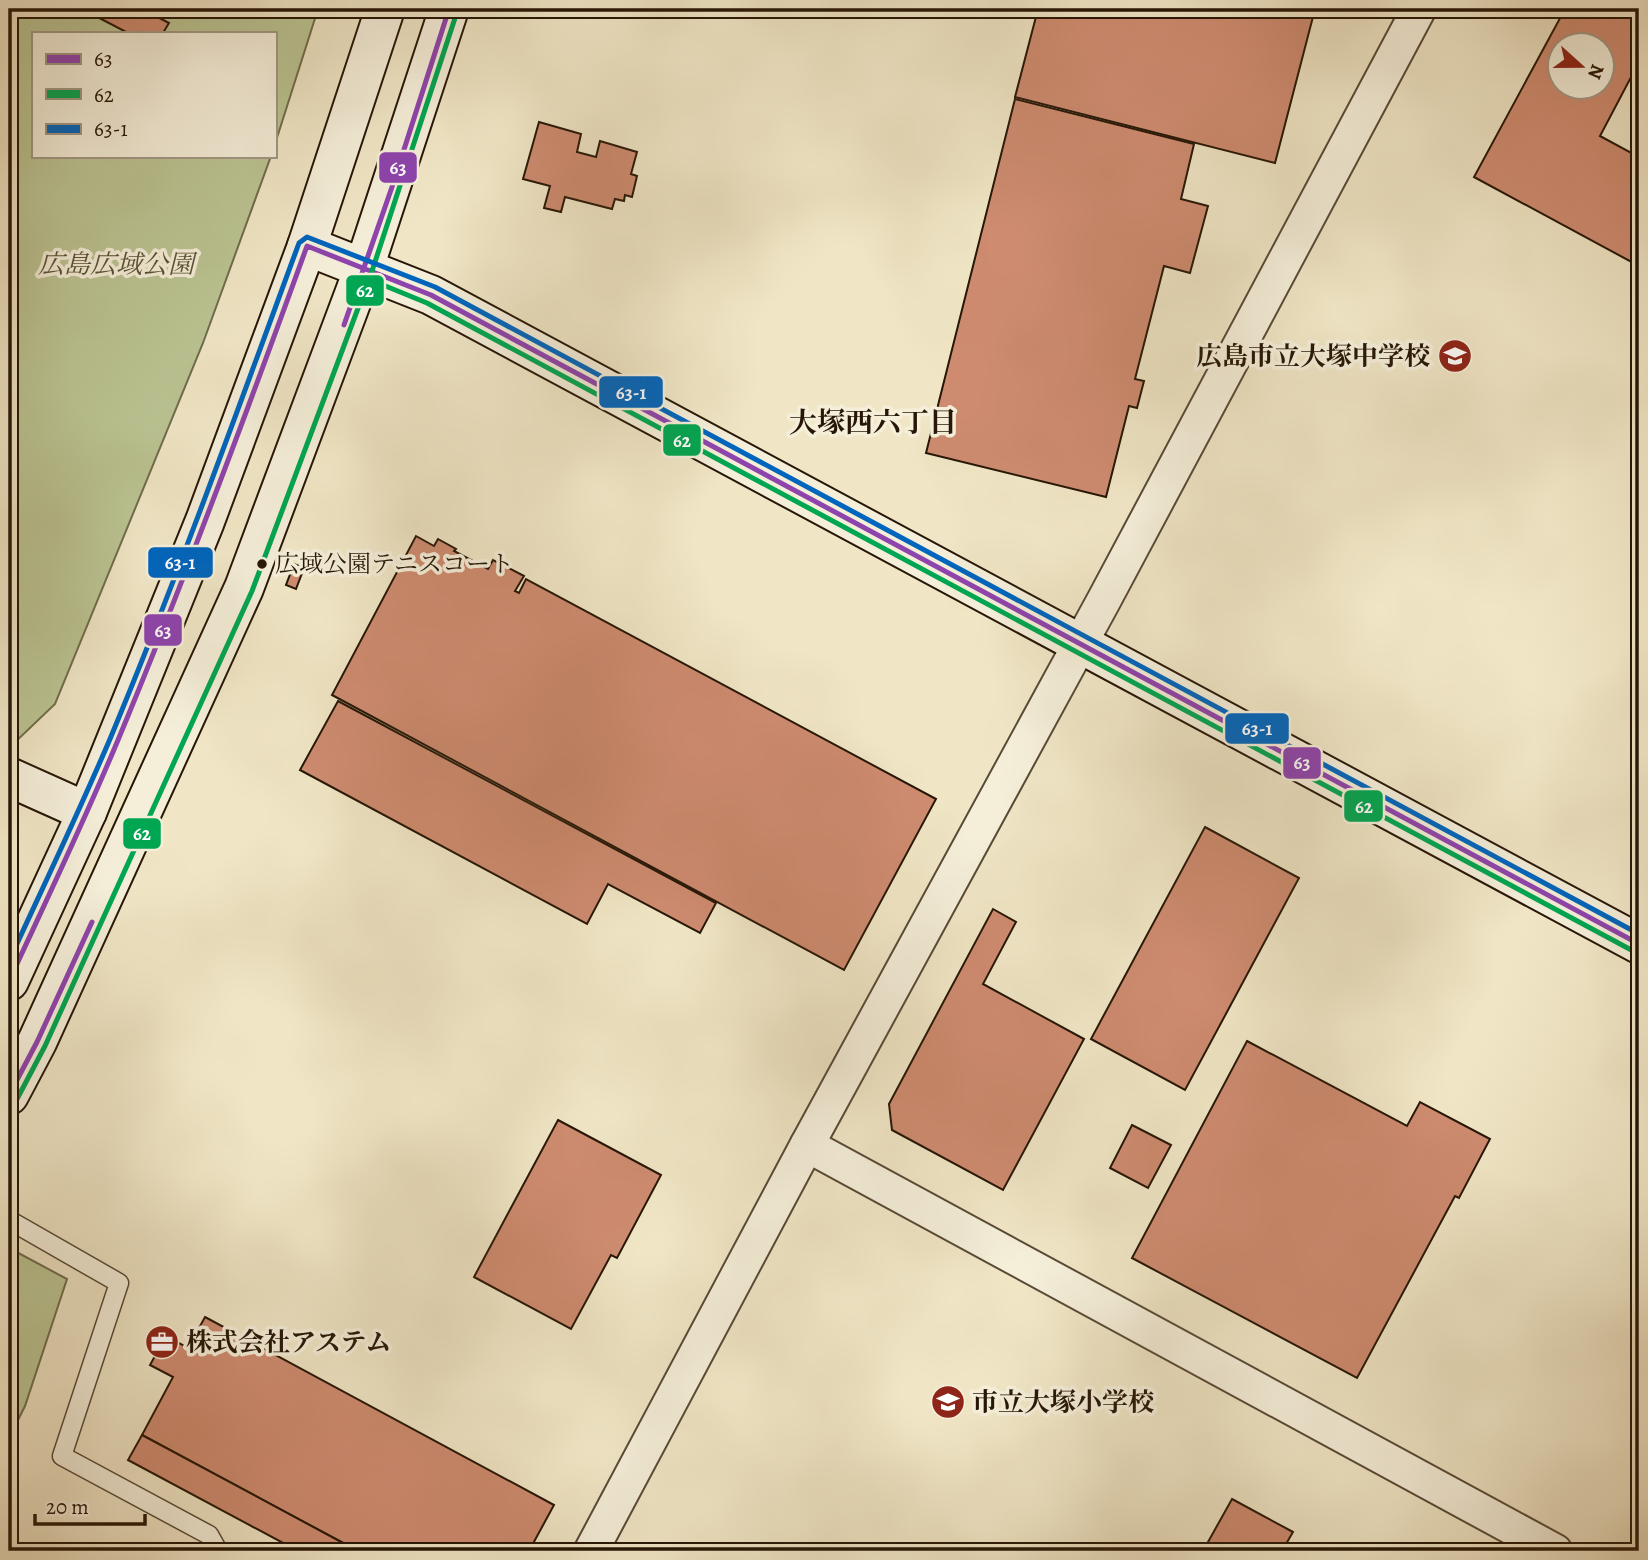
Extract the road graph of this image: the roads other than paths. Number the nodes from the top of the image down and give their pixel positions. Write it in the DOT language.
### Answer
graph roads {
  1 [pos="386,9"];
  2 [pos="449,9"];
  3 [pos="1419,9"];
  4 [pos="307,246"];
  5 [pos="364,268"];
  6 [pos="1080,643"];
  7 [pos="9,777"];
  8 [pos="87,812"];
  9 [pos="1639,944"];
  10 [pos="9,981"];
  11 [pos="9,1095"];
  12 [pos="807,1146"];
  13 [pos="9,1220"];
  14 [pos="218,1551"];
  15 [pos="591,1551"];
  16 [pos="1555,1551"];
  1 -- 4 [label="street"];
  2 -- 5 [label="street"];
  3 -- 6 [label="street"];
  4 -- 5 [label="street"];
  4 -- 8 [label="street"];
  5 -- 6 [label="street"];
  5 -- 11 [label="street"];
  6 -- 9 [label="street"];
  6 -- 12 [label="street"];
  7 -- 8 [label="street"];
  8 -- 10 [label="street"];
  12 -- 15 [label="street"];
  12 -- 16 [label="street"];
  13 -- 14 [label="lane"];
}
